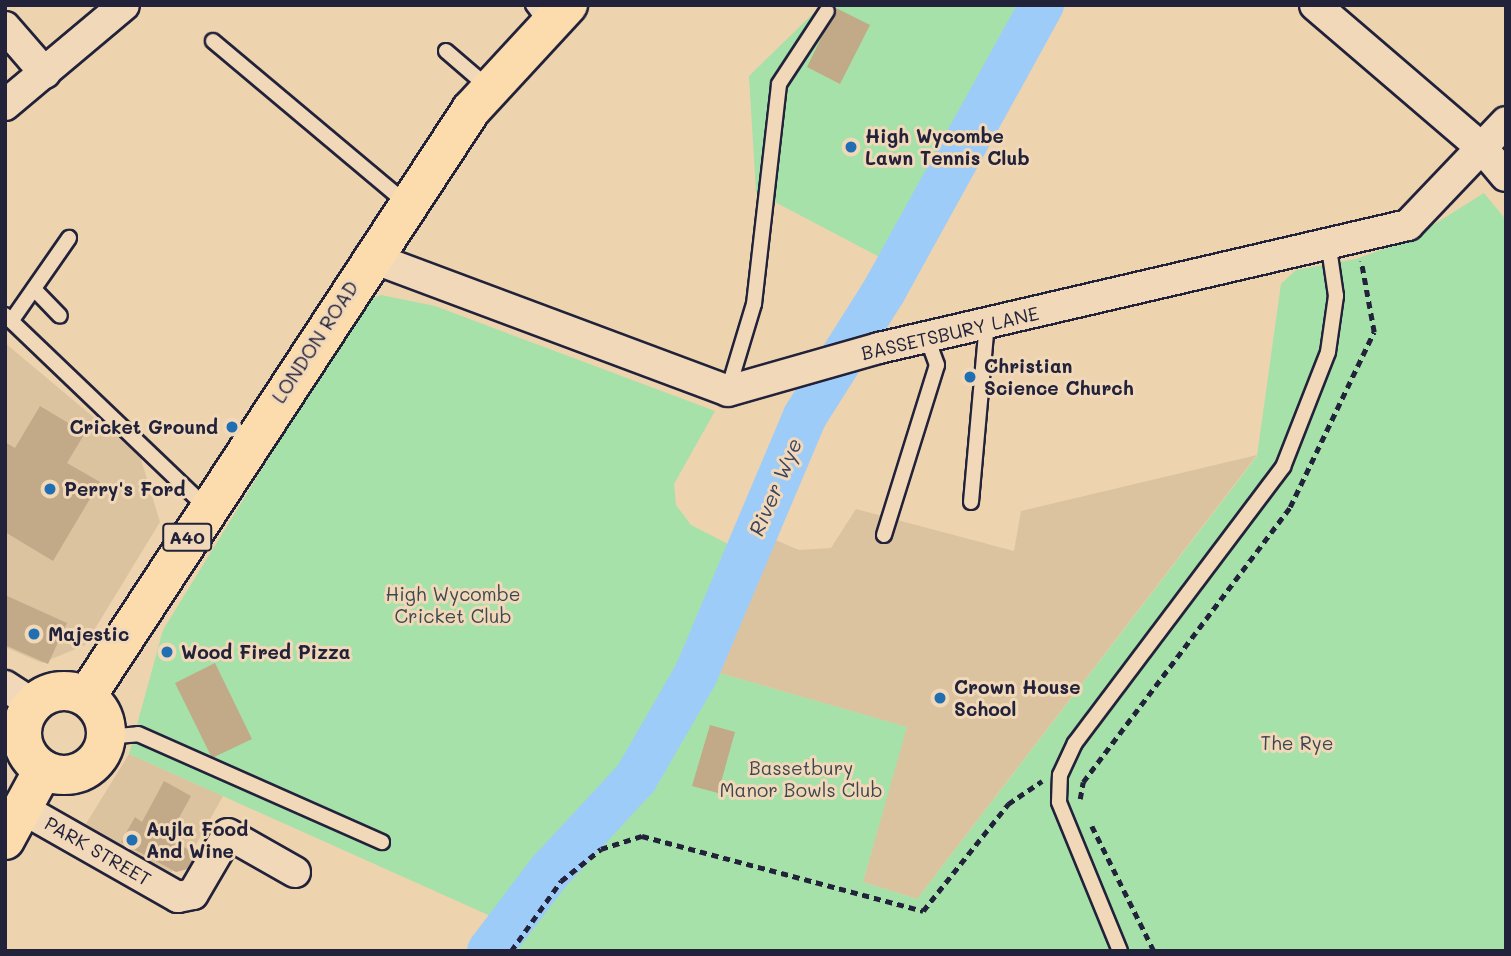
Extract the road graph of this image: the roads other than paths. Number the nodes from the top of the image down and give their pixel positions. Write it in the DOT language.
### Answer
graph roads {
  1 [pos="124,5"];
  2 [pos="1315,5"];
  3 [pos="827,10"];
  4 [pos="550,12"];
  5 [pos="5,27"];
  6 [pos="212,41"];
  7 [pos="446,51"];
  8 [pos="45,73"];
  9 [pos="490,89"];
  10 [pos="5,105"];
  11 [pos="1506,122"];
  12 [pos="1483,149"];
  13 [pos="1506,176"];
  14 [pos="407,204"];
  15 [pos="69,237"];
  16 [pos="1329,248"];
  17 [pos="370,257"];
  18 [pos="34,289"];
  19 [pos="60,316"];
  20 [pos="8,318"];
  21 [pos="988,324"];
  22 [pos="927,337"];
  23 [pos="728,391"];
  24 [pos="971,502"];
  25 [pos="206,507"];
  26 [pos="884,535"];
  27 [pos="19,695"];
  28 [pos="86,698"];
  29 [pos="106,737"];
  30 [pos="43,770"];
  31 [pos="13,821"];
  32 [pos="382,842"];
  33 [pos="295,872"];
  34 [pos="1120,951"];
  1 -- 8 [label="street"];
  2 -- 12 [label="street"];
  3 -- 23 [label="lane"];
  4 -- 9 [label="main road, LONDON ROAD / A40"];
  5 -- 8 [label="street"];
  6 -- 14 [label="lane"];
  7 -- 9 [label="lane"];
  8 -- 10 [label="street"];
  9 -- 14 [label="main road, LONDON ROAD / A40"];
  11 -- 12 [label="street, BASSETSBURY LANE"];
  12 -- 13 [label="street"];
  12 -- 16 [label="street, BASSETSBURY LANE"];
  14 -- 17 [label="main road, LONDON ROAD / A40"];
  15 -- 18 [label="lane"];
  16 -- 21 [label="street, BASSETSBURY LANE"];
  16 -- 34 [label="lane"];
  17 -- 23 [label="street"];
  17 -- 25 [label="main road, LONDON ROAD / A40"];
  18 -- 19 [label="lane"];
  18 -- 20 [label="lane"];
  20 -- 25 [label="lane"];
  21 -- 22 [label="street, BASSETSBURY LANE"];
  21 -- 24 [label="lane"];
  22 -- 23 [label="street, BASSETSBURY LANE"];
  22 -- 26 [label="lane"];
  25 -- 28 [label="main road, LONDON ROAD / A40"];
  27 -- 28 [label="main road"];
  27 -- 30 [label="main road"];
  28 -- 29 [label="main road"];
  29 -- 30 [label="main road"];
  29 -- 32 [label="lane"];
  30 -- 31 [label="main road"];
  31 -- 33 [label="street, PARK STREET"];
}
